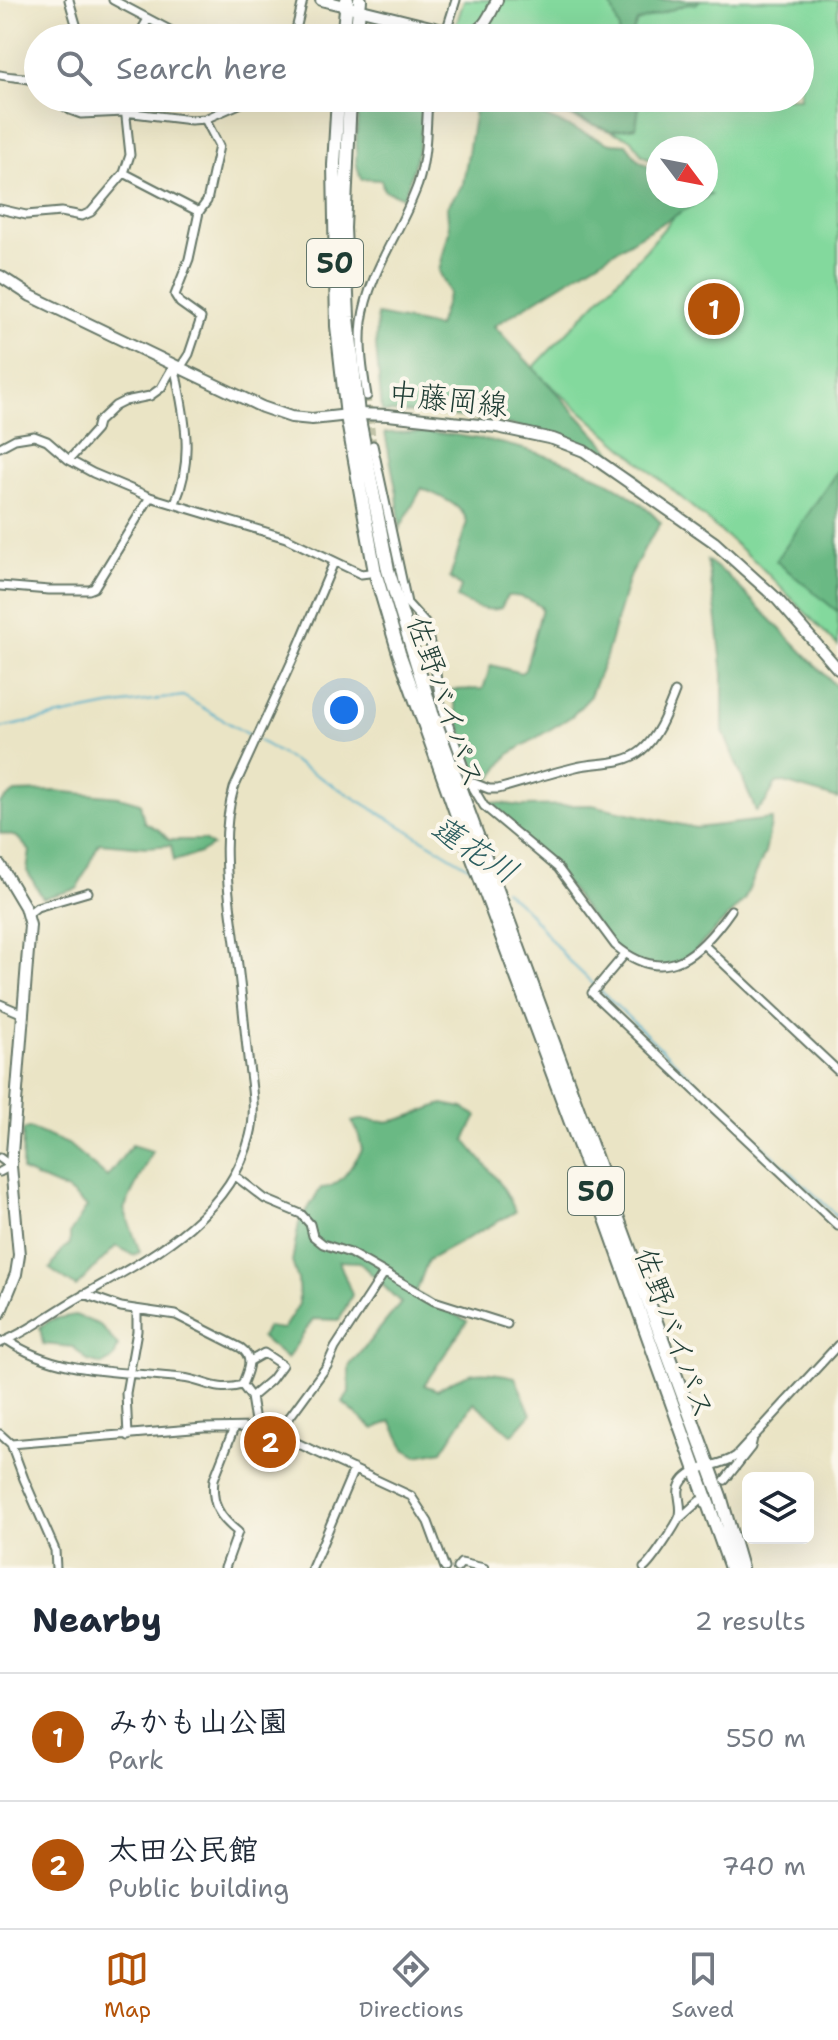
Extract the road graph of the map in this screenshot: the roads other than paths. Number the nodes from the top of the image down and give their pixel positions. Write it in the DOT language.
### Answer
graph roads {
  1 [pos="69,0"];
  2 [pos="113,0"];
  3 [pos="303,0"];
  4 [pos="321,0"];
  5 [pos="456,0"];
  6 [pos="497,0"];
  7 [pos="353,4"];
  8 [pos="148,19"];
  9 [pos="76,24"];
  10 [pos="145,24"];
  11 [pos="158,24"];
  12 [pos="297,24"];
  13 [pos="347,24"];
  14 [pos="355,24"];
  15 [pos="414,24"];
  16 [pos="448,24"];
  17 [pos="483,24"];
  18 [pos="0,75"];
  19 [pos="24,78"];
  20 [pos="76,112"];
  21 [pos="125,112"];
  22 [pos="221,112"];
  23 [pos="338,112"];
  24 [pos="349,112"];
  25 [pos="428,112"];
  26 [pos="205,119"];
  27 [pos="124,173"];
  28 [pos="0,209"];
  29 [pos="199,212"];
  30 [pos="0,276"];
  31 [pos="177,367"];
  32 [pos="367,396"];
  33 [pos="352,415"];
  34 [pos="373,445"];
  35 [pos="0,447"];
  36 [pos="69,460"];
  37 [pos="150,497"];
  38 [pos="175,503"];
  39 [pos="334,562"];
  40 [pos="387,570"];
  41 [pos="0,586"];
  42 [pos="838,669"];
  43 [pos="675,692"];
  44 [pos="469,781"];
  45 [pos="0,865"];
  46 [pos="88,892"];
  47 [pos="731,910"];
  48 [pos="28,914"];
  49 [pos="704,945"];
  50 [pos="625,954"];
  51 [pos="0,1004"];
  52 [pos="23,1014"];
  53 [pos="838,1071"];
  54 [pos="0,1158"];
  55 [pos="11,1166"];
  56 [pos="0,1172"];
  57 [pos="234,1175"];
  58 [pos="838,1226"];
  59 [pos="384,1273"];
  60 [pos="84,1294"];
  61 [pos="137,1311"];
  62 [pos="0,1313"];
  63 [pos="507,1324"];
  64 [pos="4,1342"];
  65 [pos="838,1345"];
  66 [pos="250,1361"];
  67 [pos="129,1374"];
  68 [pos="242,1385"];
  69 [pos="251,1397"];
  70 [pos="256,1427"];
  71 [pos="234,1428"];
  72 [pos="278,1433"];
  73 [pos="0,1434"];
  74 [pos="128,1436"];
  75 [pos="753,1436"];
  76 [pos="11,1444"];
  77 [pos="703,1467"];
  78 [pos="354,1469"];
  79 [pos="725,1480"];
  80 [pos="699,1501"];
  81 [pos="679,1518"];
  82 [pos="56,1568"];
  83 [pos="225,1568"];
  84 [pos="312,1568"];
  85 [pos="445,1568"];
  86 [pos="457,1568"];
  87 [pos="484,1568"];
  88 [pos="644,1568"];
  89 [pos="731,1568"];
  90 [pos="741,1568"];
  1 -- 9 [label="street"];
  2 -- 8 [label="street"];
  3 -- 12 [label="street"];
  4 -- 7 [label="main road"];
  5 -- 16 [label="street"];
  6 -- 17 [label="main road"];
  7 -- 13 [label="highway"];
  7 -- 14 [label="highway"];
  7 -- 15 [label="main road"];
  8 -- 10 [label="street"];
  8 -- 11 [label="street"];
  18 -- 19 [label="street"];
  20 -- 21 [label="street"];
  21 -- 26 [label="street"];
  21 -- 27 [label="street"];
  22 -- 26 [label="street"];
  23 -- 33 [label="highway, 佐野バイパス / 50"];
  24 -- 33 [label="highway, 佐野バイパス / 50"];
  25 -- 32 [label="street"];
  26 -- 29 [label="street"];
  27 -- 28 [label="street"];
  27 -- 29 [label="street"];
  29 -- 31 [label="street"];
  30 -- 31 [label="main road, 中藤岡線"];
  31 -- 33 [label="main road, 中藤岡線"];
  31 -- 36 [label="street"];
  31 -- 38 [label="street"];
  33 -- 40 [label="highway, 佐野バイパス / 50"];
  33 -- 42 [label="main road, 中藤岡線"];
  34 -- 40 [label="street"];
  35 -- 36 [label="street"];
  36 -- 37 [label="street"];
  37 -- 38 [label="street"];
  37 -- 41 [label="street"];
  38 -- 39 [label="street"];
  39 -- 40 [label="street"];
  39 -- 57 [label="street"];
  40 -- 44 [label="street"];
  40 -- 77 [label="highway, 佐野バイパス / 50"];
  43 -- 44 [label="street"];
  44 -- 50 [label="street"];
  45 -- 48 [label="main road"];
  46 -- 48 [label="street"];
  47 -- 49 [label="street"];
  48 -- 52 [label="main road"];
  49 -- 50 [label="street"];
  49 -- 53 [label="street"];
  50 -- 58 [label="street"];
  51 -- 52 [label="street"];
  52 -- 55 [label="main road"];
  54 -- 55 [label="street"];
  55 -- 56 [label="street"];
  55 -- 62 [label="main road"];
  57 -- 59 [label="street"];
  57 -- 60 [label="street"];
  59 -- 63 [label="street"];
  59 -- 72 [label="street"];
  60 -- 61 [label="street"];
  60 -- 64 [label="street"];
  61 -- 66 [label="street"];
  61 -- 67 [label="street"];
  64 -- 67 [label="street"];
  65 -- 75 [label="street"];
  66 -- 68 [label="street"];
  66 -- 69 [label="street"];
  67 -- 68 [label="street"];
  67 -- 74 [label="street"];
  68 -- 69 [label="street"];
  69 -- 70 [label="street"];
  70 -- 71 [label="street"];
  70 -- 72 [label="street"];
  71 -- 74 [label="street"];
  71 -- 83 [label="street"];
  72 -- 78 [label="street"];
  73 -- 76 [label="street"];
  74 -- 76 [label="street"];
  75 -- 77 [label="street"];
  75 -- 79 [label="street"];
  76 -- 82 [label="street"];
  77 -- 81 [label="street"];
  77 -- 89 [label="highway, 佐野バイパス / 50"];
  77 -- 90 [label="highway, 佐野バイパス / 50"];
  78 -- 84 [label="street"];
  78 -- 85 [label="street"];
  80 -- 81 [label="street"];
  81 -- 88 [label="street"];
  86 -- 87 [label="street"];
}
